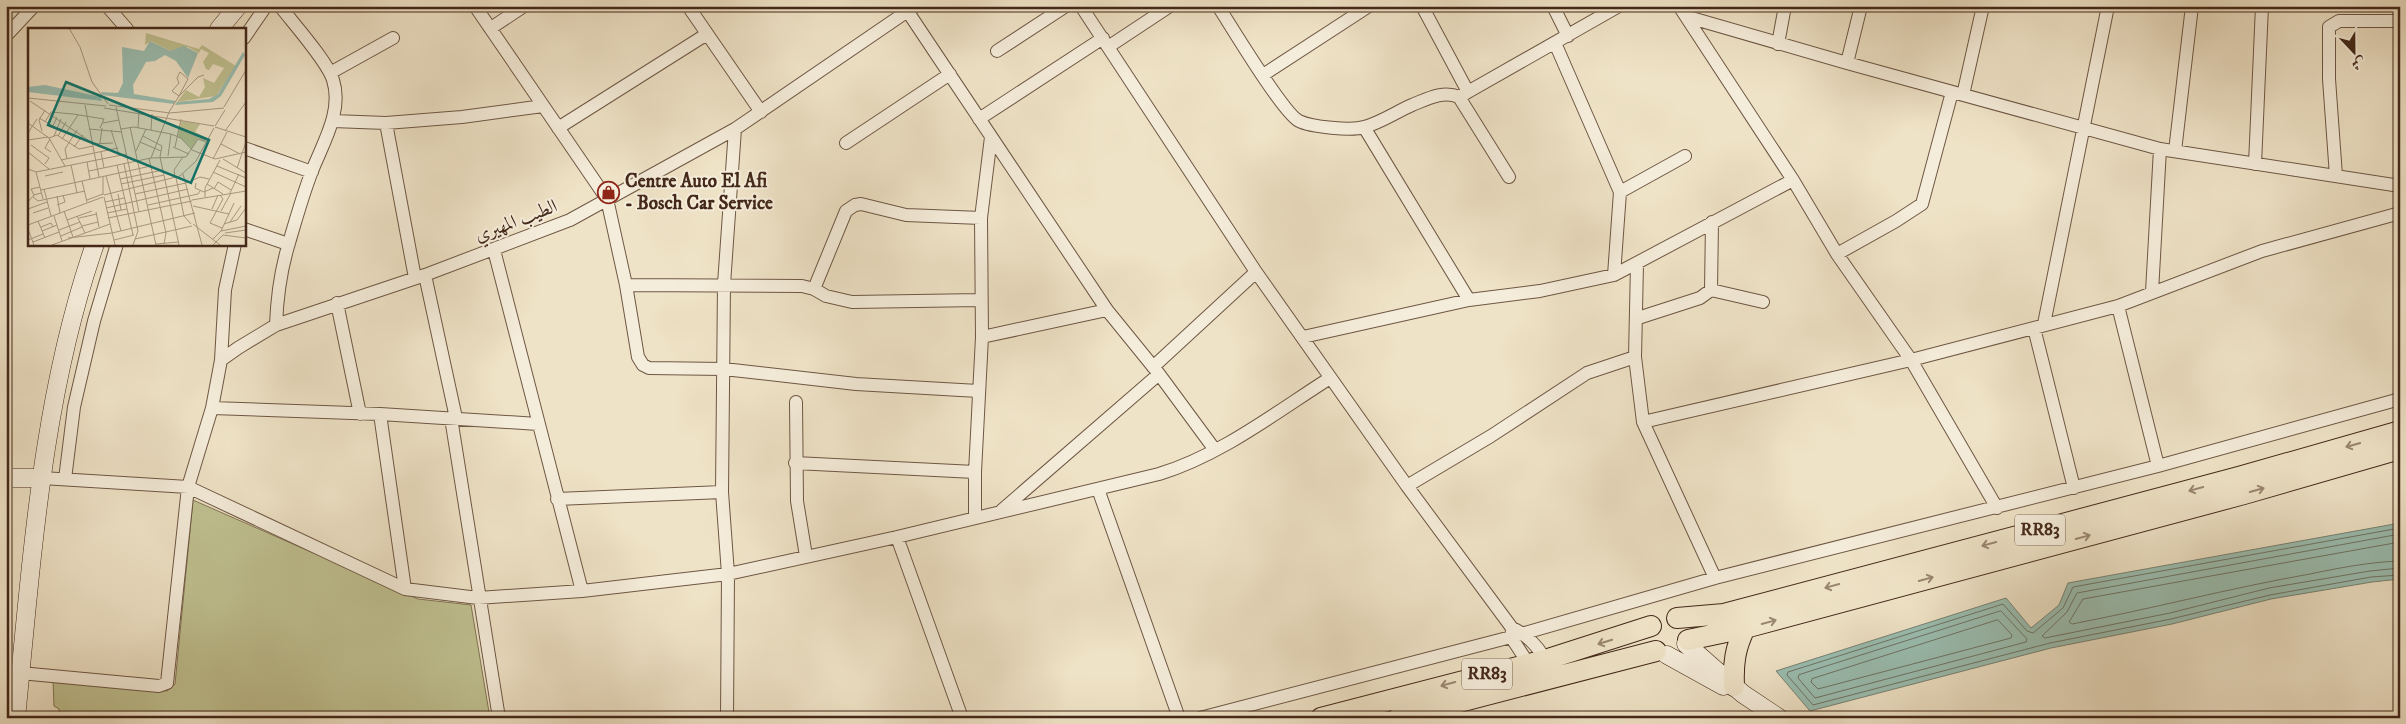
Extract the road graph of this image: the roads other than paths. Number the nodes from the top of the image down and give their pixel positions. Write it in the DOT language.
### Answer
graph roads {
  1 [pos="34,6"];
  2 [pos="108,6"];
  3 [pos="238,6"];
  4 [pos="266,6"];
  5 [pos="280,6"];
  6 [pos="476,6"];
  7 [pos="524,6"];
  8 [pos="1066,6"];
  9 [pos="1081,6"];
  10 [pos="1170,6"];
  11 [pos="1218,6"];
  12 [pos="1369,6"];
  13 [pos="1422,6"];
  14 [pos="1553,6"];
  15 [pos="1619,6"];
  16 [pos="1679,6"];
  17 [pos="1785,6"];
  18 [pos="1861,6"];
  19 [pos="1982,6"];
  20 [pos="2108,6"];
  21 [pos="2192,6"];
  22 [pos="2262,6"];
  23 [pos="692,7"];
  24 [pos="909,8"];
  25 [pos="1688,17"];
  26 [pos="2400,21"];
  27 [pos="126,28"];
  28 [pos="220,28"];
  29 [pos="491,28"];
  30 [pos="707,34"];
  31 [pos="6,36"];
  32 [pos="1568,36"];
  33 [pos="245,37"];
  34 [pos="393,38"];
  35 [pos="1106,43"];
  36 [pos="1555,43"];
  37 [pos="1778,44"];
  38 [pos="998,51"];
  39 [pos="1847,63"];
  40 [pos="330,73"];
  41 [pos="950,74"];
  42 [pos="1263,75"];
  43 [pos="1957,93"];
  44 [pos="1464,95"];
  45 [pos="543,106"];
  46 [pos="761,112"];
  47 [pos="979,119"];
  48 [pos="333,121"];
  49 [pos="386,123"];
  50 [pos="1364,127"];
  51 [pos="2083,127"];
  52 [pos="558,128"];
  53 [pos="735,129"];
  54 [pos="991,137"];
  55 [pos="846,143"];
  56 [pos="245,148"];
  57 [pos="2160,149"];
  58 [pos="2175,151"];
  59 [pos="1685,156"];
  60 [pos="2255,164"];
  61 [pos="312,172"];
  62 [pos="2336,176"];
  63 [pos="1509,177"];
  64 [pos="1793,180"];
  65 [pos="2400,186"];
  66 [pos="1620,192"];
  67 [pos="607,199"];
  68 [pos="2400,213"];
  69 [pos="981,218"];
  70 [pos="1712,222"];
  71 [pos="245,229"];
  72 [pos="288,244"];
  73 [pos="95,245"];
  74 [pos="117,245"];
  75 [pos="235,245"];
  76 [pos="494,250"];
  77 [pos="1837,254"];
  78 [pos="1637,264"];
  79 [pos="1256,272"];
  80 [pos="1614,275"];
  81 [pos="420,276"];
  82 [pos="724,284"];
  83 [pos="626,285"];
  84 [pos="814,289"];
  85 [pos="1711,290"];
  86 [pos="2152,292"];
  87 [pos="980,300"];
  88 [pos="1470,300"];
  89 [pos="1763,302"];
  90 [pos="338,303"];
  91 [pos="2118,306"];
  92 [pos="1107,310"];
  93 [pos="1638,318"];
  94 [pos="276,325"];
  95 [pos="2039,326"];
  96 [pos="982,337"];
  97 [pos="1303,337"];
  98 [pos="1635,357"];
  99 [pos="221,360"];
  100 [pos="1912,360"];
  101 [pos="724,369"];
  102 [pos="1156,370"];
  103 [pos="1330,378"];
  104 [pos="978,391"];
  105 [pos="2400,399"];
  106 [pos="796,402"];
  107 [pos="212,408"];
  108 [pos="360,414"];
  109 [pos="380,414"];
  110 [pos="454,418"];
  111 [pos="1642,422"];
  112 [pos="538,424"];
  113 [pos="2400,431"];
  114 [pos="2400,449"];
  115 [pos="1215,450"];
  116 [pos="795,463"];
  117 [pos="2158,466"];
  118 [pos="975,472"];
  119 [pos="6,478"];
  120 [pos="42,478"];
  121 [pos="65,479"];
  122 [pos="1407,486"];
  123 [pos="188,487"];
  124 [pos="2074,488"];
  125 [pos="1098,489"];
  126 [pos="722,492"];
  127 [pos="557,499"];
  128 [pos="1997,508"];
  129 [pos="1000,511"];
  130 [pos="975,516"];
  131 [pos="897,537"];
  132 [pos="806,556"];
  133 [pos="728,574"];
  134 [pos="1715,578"];
  135 [pos="405,589"];
  136 [pos="582,592"];
  137 [pos="478,598"];
  138 [pos="1677,618"];
  139 [pos="1651,626"];
  140 [pos="1745,628"];
  141 [pos="1515,633"];
  142 [pos="1687,642"];
  143 [pos="1662,653"];
  144 [pos="1539,671"];
  145 [pos="20,673"];
  146 [pos="1739,691"];
  147 [pos="16,718"];
  148 [pos="498,718"];
  149 [pos="727,718"];
  150 [pos="962,718"];
  151 [pos="1178,718"];
  152 [pos="1200,718"];
  153 [pos="1321,718"];
  154 [pos="1398,718"];
  155 [pos="1779,718"];
  1 -- 31 [label="street"];
  2 -- 27 [label="street"];
  3 -- 28 [label="main road"];
  4 -- 33 [label="street"];
  5 -- 40 [label="street"];
  6 -- 29 [label="street"];
  7 -- 29 [label="street"];
  8 -- 38 [label="street"];
  9 -- 35 [label="street"];
  10 -- 35 [label="street"];
  11 -- 42 [label="street"];
  12 -- 42 [label="street"];
  13 -- 44 [label="street"];
  14 -- 32 [label="street"];
  15 -- 32 [label="street"];
  16 -- 25 [label="street"];
  17 -- 37 [label="street"];
  18 -- 39 [label="street"];
  19 -- 43 [label="street"];
  20 -- 51 [label="street"];
  21 -- 58 [label="street"];
  22 -- 60 [label="street"];
  23 -- 30 [label="street"];
  24 -- 41 [label="street"];
  24 -- 46 [label="street, الطيب المهيري"];
  25 -- 37 [label="street"];
  25 -- 64 [label="street"];
  26 -- 62 [label="street"];
  29 -- 45 [label="street"];
  30 -- 46 [label="street"];
  30 -- 52 [label="street"];
  32 -- 36 [label="street"];
  34 -- 40 [label="street"];
  35 -- 47 [label="street"];
  35 -- 79 [label="street"];
  36 -- 44 [label="street"];
  36 -- 66 [label="street"];
  37 -- 39 [label="street"];
  39 -- 43 [label="street"];
  40 -- 48 [label="street"];
  41 -- 47 [label="street"];
  41 -- 55 [label="street"];
  42 -- 50 [label="street"];
  43 -- 51 [label="street"];
  43 -- 77 [label="street"];
  44 -- 50 [label="street"];
  44 -- 63 [label="street"];
  45 -- 49 [label="street"];
  45 -- 52 [label="street"];
  46 -- 53 [label="street, الطيب المهيري"];
  47 -- 54 [label="street"];
  48 -- 49 [label="street"];
  48 -- 61 [label="street"];
  49 -- 81 [label="street"];
  50 -- 88 [label="street"];
  51 -- 57 [label="street"];
  51 -- 95 [label="street"];
  52 -- 67 [label="street"];
  53 -- 67 [label="street, الطيب المهيري"];
  53 -- 82 [label="street"];
  54 -- 69 [label="street"];
  54 -- 92 [label="street"];
  56 -- 61 [label="street"];
  57 -- 58 [label="street"];
  57 -- 86 [label="street"];
  58 -- 60 [label="street"];
  59 -- 66 [label="street"];
  60 -- 62 [label="street"];
  61 -- 72 [label="street"];
  62 -- 65 [label="street"];
  64 -- 70 [label="street"];
  64 -- 77 [label="street"];
  66 -- 80 [label="street"];
  67 -- 76 [label="street, الطيب المهيري"];
  67 -- 83 [label="street"];
  68 -- 86 [label="street"];
  69 -- 84 [label="street"];
  69 -- 87 [label="street"];
  70 -- 78 [label="street"];
  70 -- 85 [label="street"];
  71 -- 72 [label="street"];
  72 -- 94 [label="street"];
  73 -- 120 [label="main road"];
  74 -- 121 [label="street"];
  75 -- 99 [label="street"];
  76 -- 81 [label="street, الطيب المهيري"];
  76 -- 112 [label="street"];
  77 -- 100 [label="street"];
  78 -- 80 [label="street"];
  78 -- 93 [label="street"];
  79 -- 97 [label="street"];
  79 -- 102 [label="street"];
  80 -- 88 [label="street"];
  81 -- 90 [label="street, الطيب المهيري"];
  81 -- 110 [label="street"];
  82 -- 83 [label="street"];
  82 -- 84 [label="street"];
  82 -- 101 [label="street"];
  83 -- 101 [label="street"];
  84 -- 87 [label="street"];
  85 -- 89 [label="street"];
  85 -- 93 [label="street"];
  86 -- 91 [label="street"];
  87 -- 96 [label="street"];
  88 -- 97 [label="street"];
  90 -- 94 [label="street, الطيب المهيري"];
  90 -- 108 [label="street"];
  91 -- 95 [label="street"];
  91 -- 117 [label="street"];
  92 -- 96 [label="street"];
  92 -- 102 [label="street"];
  93 -- 98 [label="street"];
  94 -- 99 [label="street, الطيب المهيري"];
  95 -- 100 [label="street"];
  95 -- 124 [label="street"];
  96 -- 104 [label="street"];
  97 -- 103 [label="street"];
  98 -- 111 [label="street"];
  98 -- 122 [label="street"];
  99 -- 107 [label="street"];
  100 -- 111 [label="street"];
  100 -- 128 [label="street"];
  101 -- 104 [label="street"];
  101 -- 126 [label="street"];
  102 -- 115 [label="street"];
  102 -- 129 [label="street"];
  103 -- 115 [label="street"];
  103 -- 122 [label="street"];
  104 -- 118 [label="street"];
  105 -- 117 [label="street"];
  106 -- 116 [label="street"];
  107 -- 108 [label="street"];
  107 -- 123 [label="street"];
  108 -- 109 [label="street"];
  109 -- 110 [label="street"];
  109 -- 135 [label="street"];
  110 -- 112 [label="street"];
  110 -- 137 [label="street"];
  111 -- 134 [label="street"];
  112 -- 127 [label="street"];
  113 -- 138 [label="main road, RR83, one-way"];
  140 -- 114 [label="main road, RR83, one-way"];
  115 -- 125 [label="street"];
  116 -- 118 [label="street"];
  116 -- 132 [label="street"];
  117 -- 124 [label="street"];
  118 -- 130 [label="street"];
  119 -- 120 [label="main road"];
  120 -- 121 [label="street"];
  120 -- 145 [label="main road"];
  121 -- 123 [label="street"];
  122 -- 141 [label="street"];
  123 -- 135 [label="street"];
  123 -- 145 [label="street"];
  124 -- 128 [label="street"];
  125 -- 129 [label="street"];
  125 -- 151 [label="street"];
  126 -- 127 [label="street"];
  126 -- 133 [label="street"];
  127 -- 136 [label="street"];
  128 -- 134 [label="street"];
  129 -- 130 [label="street"];
  130 -- 131 [label="street"];
  131 -- 132 [label="street"];
  131 -- 150 [label="street"];
  132 -- 133 [label="street"];
  133 -- 136 [label="street"];
  133 -- 149 [label="street"];
  134 -- 141 [label="street"];
  135 -- 137 [label="street"];
  136 -- 137 [label="street"];
  137 -- 148 [label="street"];
  138 -- 139 [label="main road, RR83"];
  138 -- 142 [label="main road"];
  139 -- 143 [label="main road"];
  139 -- 144 [label="main road, RR83, one-way"];
  140 -- 142 [label="main road, RR83"];
  140 -- 146 [label="main road"];
  141 -- 144 [label="street"];
  141 -- 152 [label="street"];
  142 -- 143 [label="main road, RR83"];
  142 -- 146 [label="main road"];
  143 -- 144 [label="main road, RR83"];
  143 -- 146 [label="main road"];
  144 -- 153 [label="main road, RR83, one-way"];
  144 -- 154 [label="main road, RR83"];
  145 -- 147 [label="main road"];
  146 -- 155 [label="main road"];
}
